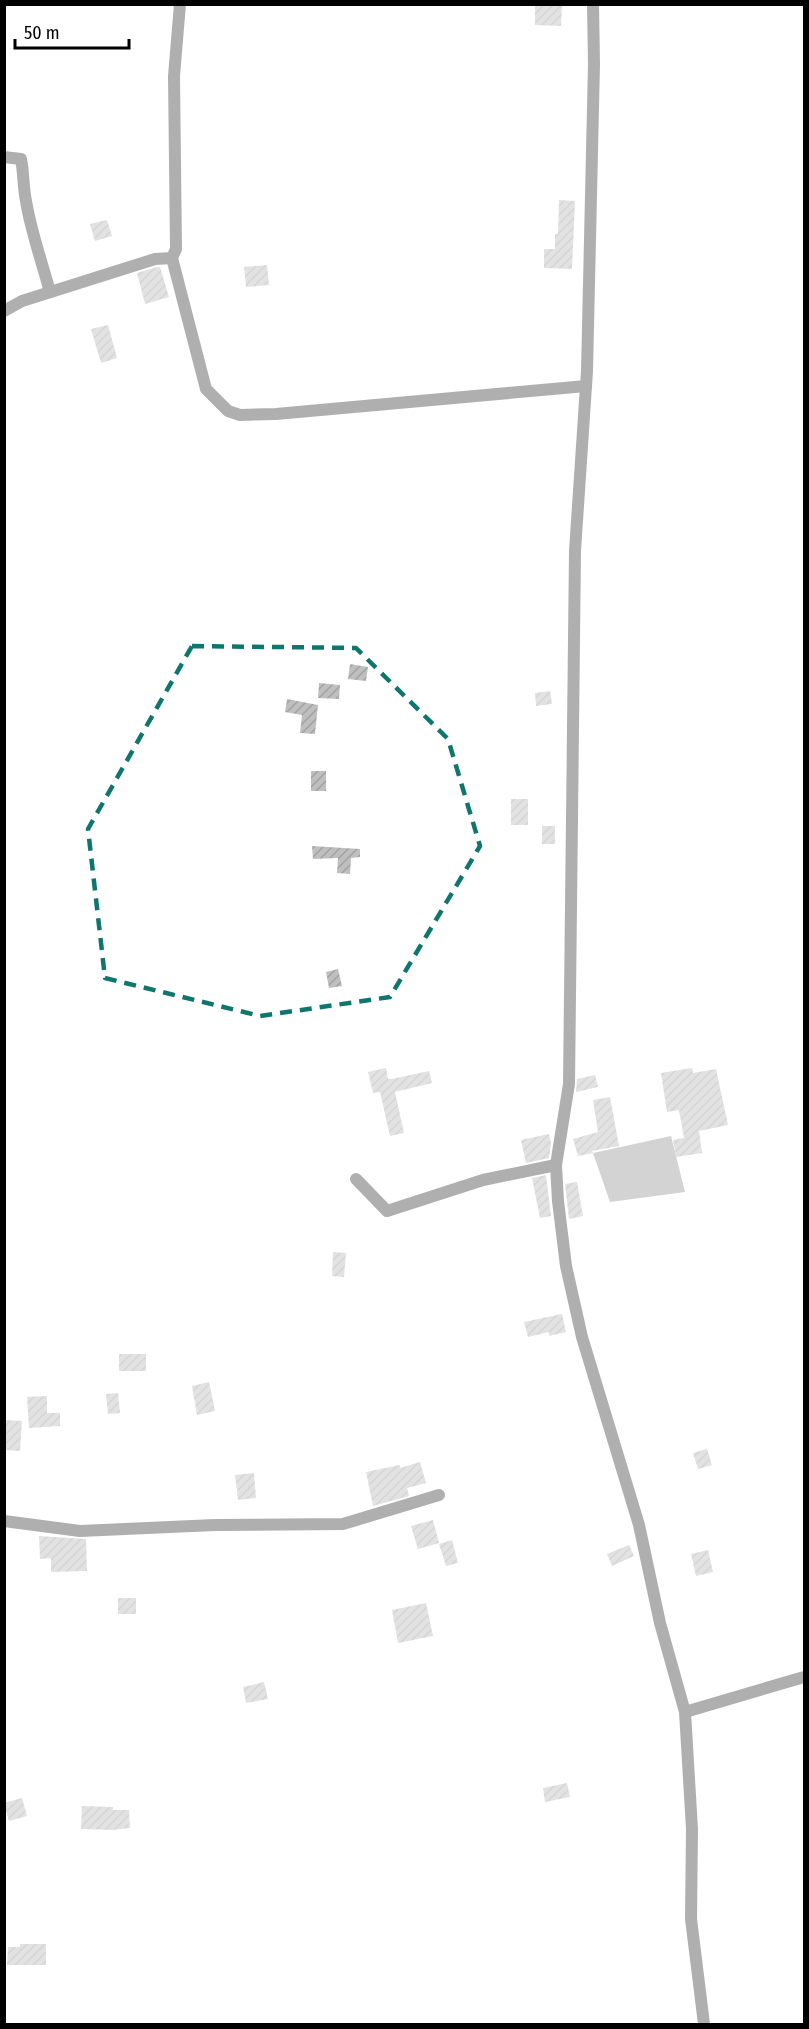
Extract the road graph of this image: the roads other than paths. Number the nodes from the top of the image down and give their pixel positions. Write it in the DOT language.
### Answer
graph roads {
  1 [pos="180,4"];
  2 [pos="593,4"];
  3 [pos="4,157"];
  4 [pos="172,258"];
  5 [pos="50,292"];
  6 [pos="4,310"];
  7 [pos="586,386"];
  8 [pos="556,1165"];
  9 [pos="356,1179"];
  10 [pos="439,1495"];
  11 [pos="4,1521"];
  12 [pos="804,1677"];
  13 [pos="685,1712"];
  14 [pos="704,2025"];
  1 -- 4 [label="street"];
  2 -- 7 [label="street"];
  3 -- 5 [label="street"];
  4 -- 5 [label="street"];
  4 -- 7 [label="street"];
  5 -- 6 [label="street"];
  7 -- 8 [label="street"];
  8 -- 9 [label="street"];
  8 -- 13 [label="street"];
  10 -- 11 [label="street"];
  12 -- 13 [label="street"];
  13 -- 14 [label="street"];
}
